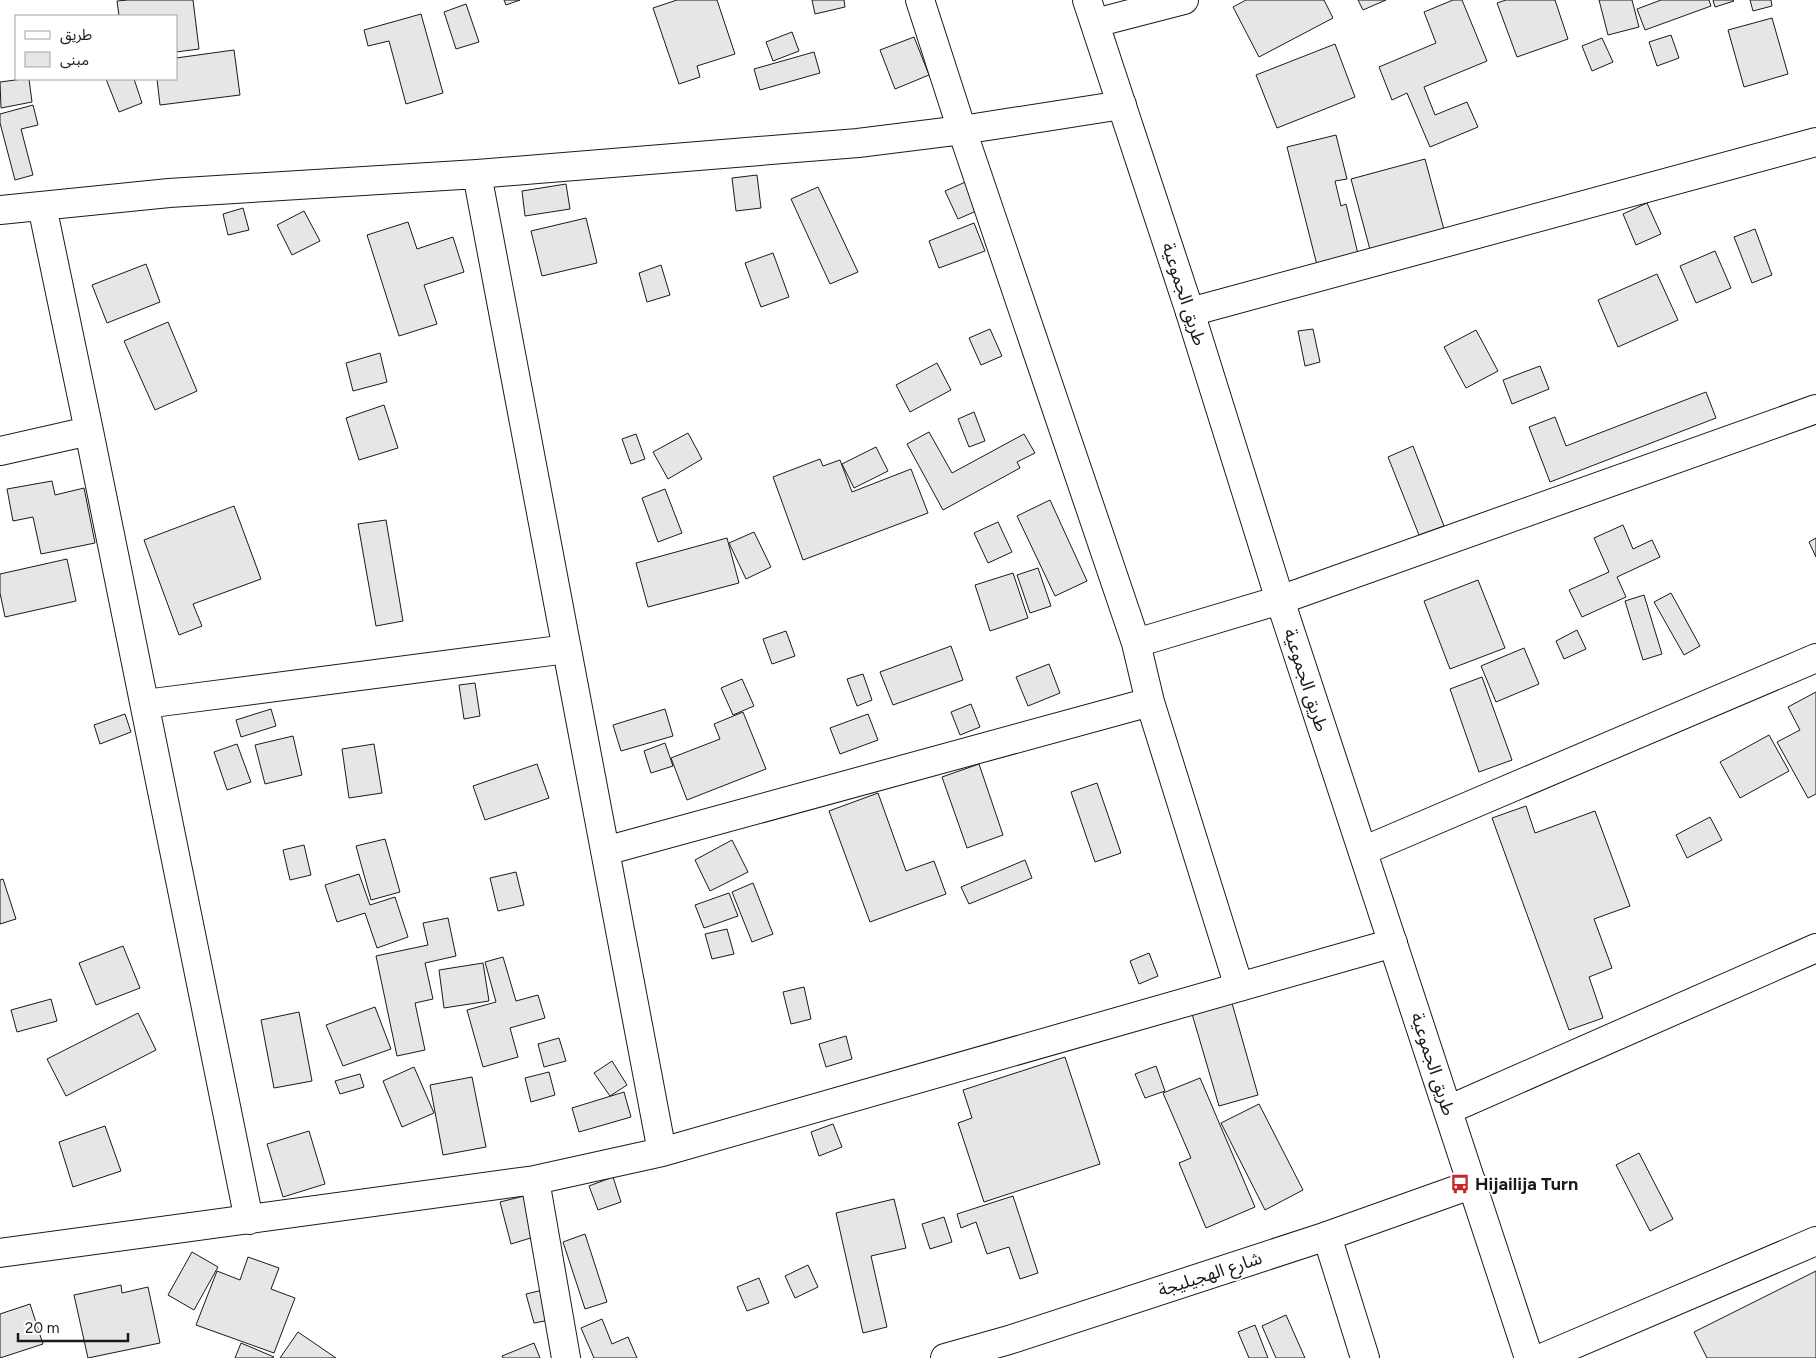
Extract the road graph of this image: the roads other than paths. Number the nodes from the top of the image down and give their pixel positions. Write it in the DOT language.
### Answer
graph roads {
  1 [pos="920,0"];
  2 [pos="1184,0"];
  3 [pos="1091,12"];
  4 [pos="1122,105"];
  5 [pos="962,130"];
  6 [pos="1816,142"];
  7 [pos="477,174"];
  8 [pos="42,206"];
  9 [pos="0,210"];
  10 [pos="1190,312"];
  11 [pos="1816,409"];
  12 [pos="89,430"];
  13 [pos="0,452"];
  14 [pos="1280,600"];
  15 [pos="1136,643"];
  16 [pos="567,649"];
  17 [pos="1816,658"];
  18 [pos="1150,702"];
  19 [pos="145,704"];
  20 [pos="605,851"];
  21 [pos="1363,851"];
  22 [pos="1393,943"];
  23 [pos="1816,948"];
  24 [pos="1240,987"];
  25 [pos="1448,1110"];
  26 [pos="662,1152"];
  27 [pos="534,1180"];
  28 [pos="1473,1184"];
  29 [pos="249,1220"];
  30 [pos="1328,1236"];
  31 [pos="1816,1241"];
  32 [pos="0,1253"];
  33 [pos="566,1358"];
  34 [pos="945,1358"];
  35 [pos="1365,1358"];
  36 [pos="1529,1358"];
  37 [pos="1542,1358"];
  1 -- 5 [label="street"];
  2 -- 3 [label="street"];
  3 -- 4 [label="street, طريق الجموعية"];
  4 -- 5 [label="street"];
  4 -- 10 [label="street, طريق الجموعية"];
  5 -- 7 [label="street"];
  5 -- 15 [label="street"];
  6 -- 10 [label="street"];
  7 -- 8 [label="street"];
  7 -- 16 [label="street"];
  8 -- 9 [label="street"];
  8 -- 12 [label="street"];
  10 -- 14 [label="street, طريق الجموعية"];
  11 -- 14 [label="street"];
  12 -- 13 [label="street"];
  12 -- 19 [label="street"];
  14 -- 15 [label="street"];
  14 -- 21 [label="street, طريق الجموعية"];
  15 -- 18 [label="street"];
  16 -- 19 [label="street"];
  16 -- 20 [label="street"];
  17 -- 21 [label="street"];
  18 -- 20 [label="street"];
  18 -- 24 [label="street"];
  19 -- 29 [label="street"];
  20 -- 26 [label="street"];
  21 -- 22 [label="street, طريق الجموعية"];
  22 -- 24 [label="street"];
  22 -- 25 [label="street, طريق الجموعية"];
  23 -- 25 [label="street"];
  24 -- 26 [label="street"];
  25 -- 28 [label="street, طريق الجموعية"];
  26 -- 27 [label="street"];
  27 -- 29 [label="street"];
  27 -- 33 [label="street"];
  28 -- 30 [label="street, شارع الهجيليجة"];
  28 -- 36 [label="street, طريق الجموعية"];
  29 -- 32 [label="street"];
  30 -- 34 [label="street, شارع الهجيليجة"];
  30 -- 35 [label="street"];
  31 -- 37 [label="street"];
}
